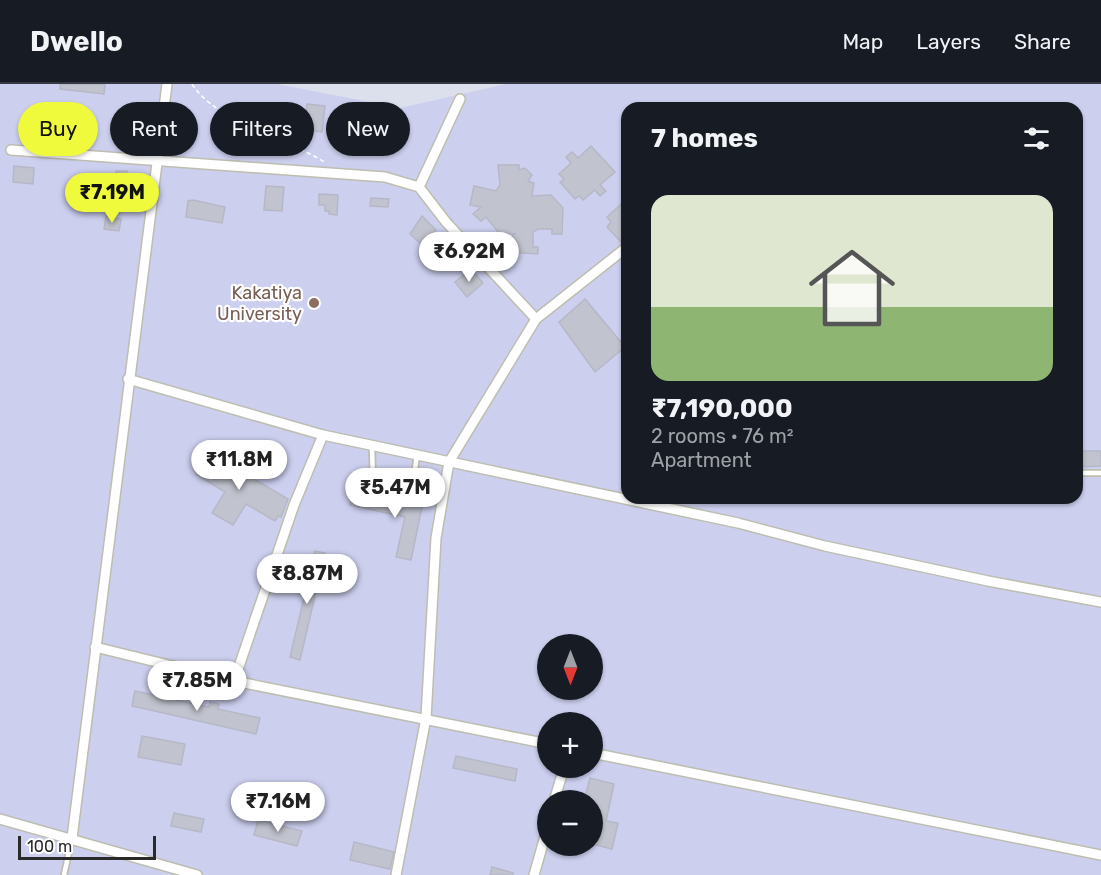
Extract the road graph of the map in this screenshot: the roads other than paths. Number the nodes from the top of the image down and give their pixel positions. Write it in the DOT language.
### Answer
graph roads {
  1 [pos="167,84"];
  2 [pos="460,99"];
  3 [pos="10,150"];
  4 [pos="157,161"];
  5 [pos="419,187"];
  6 [pos="621,252"];
  7 [pos="536,319"];
  8 [pos="128,379"];
  9 [pos="323,435"];
  10 [pos="372,446"];
  11 [pos="417,455"];
  12 [pos="449,462"];
  13 [pos="1083,473"];
  14 [pos="1101,473"];
  15 [pos="621,498"];
  16 [pos="648,504"];
  17 [pos="1101,602"];
  18 [pos="95,647"];
  19 [pos="234,681"];
  20 [pos="426,718"];
  21 [pos="537,742"];
  22 [pos="603,755"];
  23 [pos="0,819"];
  24 [pos="72,838"];
  25 [pos="1101,855"];
  26 [pos="539,856"];
  27 [pos="64,875"];
  28 [pos="197,875"];
  29 [pos="396,875"];
  30 [pos="534,875"];
  1 -- 4 [label="street"];
  2 -- 5 [label="street"];
  3 -- 4 [label="street"];
  4 -- 5 [label="street"];
  4 -- 8 [label="street"];
  5 -- 7 [label="street"];
  6 -- 7 [label="street"];
  7 -- 12 [label="street"];
  8 -- 9 [label="street"];
  8 -- 18 [label="street"];
  9 -- 10 [label="street"];
  9 -- 19 [label="street"];
  10 -- 11 [label="street"];
  10 -- 11 [label="lane"];
  11 -- 12 [label="street"];
  12 -- 15 [label="street"];
  12 -- 20 [label="street"];
  13 -- 14 [label="lane"];
  16 -- 17 [label="street"];
  18 -- 19 [label="street"];
  18 -- 24 [label="street"];
  19 -- 20 [label="street"];
  20 -- 21 [label="street"];
  20 -- 29 [label="street"];
  22 -- 25 [label="street"];
  23 -- 24 [label="street"];
  24 -- 27 [label="lane"];
  24 -- 28 [label="street"];
  26 -- 30 [label="street"];
}
